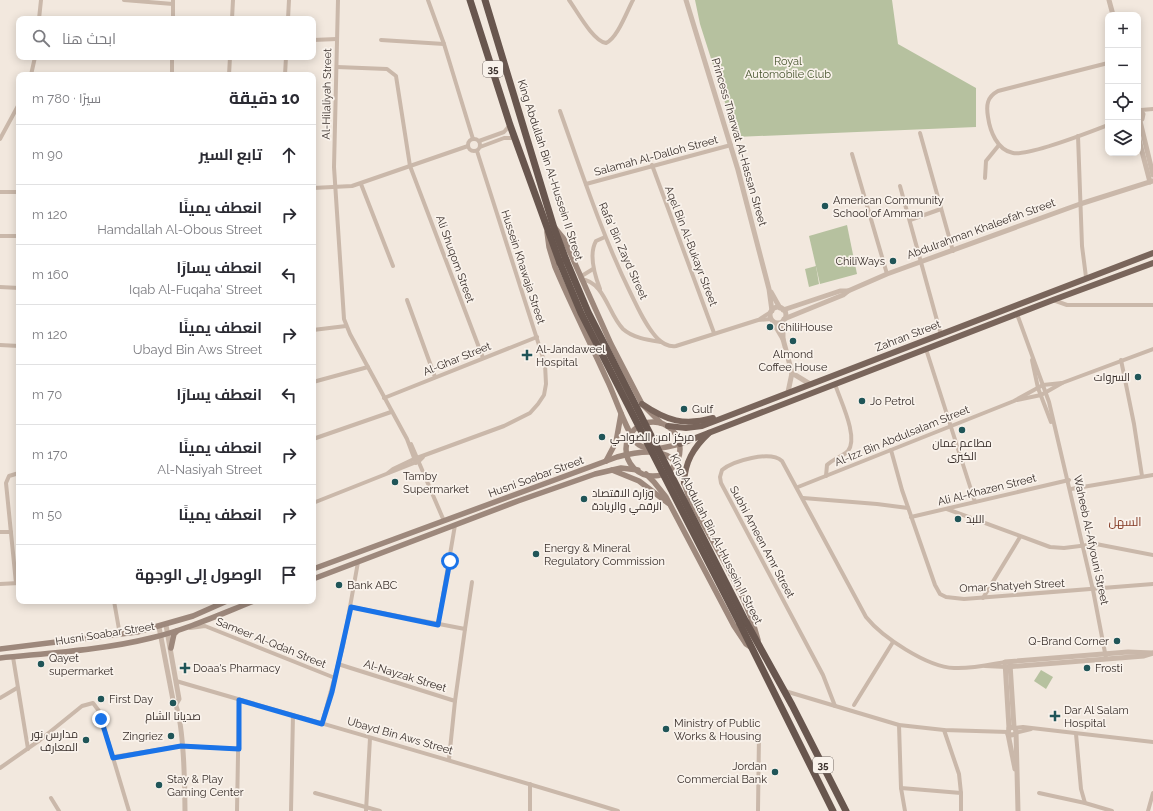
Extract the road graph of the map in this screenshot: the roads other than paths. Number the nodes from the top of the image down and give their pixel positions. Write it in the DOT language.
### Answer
graph roads {
  1 [pos="41,0"];
  2 [pos="124,0"];
  3 [pos="233,0"];
  4 [pos="289,0"];
  5 [pos="338,0"];
  6 [pos="428,0"];
  7 [pos="470,0"];
  8 [pos="484,0"];
  9 [pos="569,0"];
  10 [pos="633,0"];
  11 [pos="686,0"];
  12 [pos="1109,0"];
  13 [pos="173,2"];
  14 [pos="1111,12"];
  15 [pos="39,16"];
  16 [pos="173,16"];
  17 [pos="232,16"];
  18 [pos="288,16"];
  19 [pos="337,39"];
  20 [pos="316,40"];
  21 [pos="381,40"];
  22 [pos="444,44"];
  23 [pos="34,60"];
  24 [pos="172,60"];
  25 [pos="230,60"];
  26 [pos="286,60"];
  27 [pos="1105,65"];
  28 [pos="336,67"];
  29 [pos="32,72"];
  30 [pos="172,72"];
  31 [pos="230,72"];
  32 [pos="285,72"];
  33 [pos="1153,109"];
  34 [pos="16,110"];
  35 [pos="560,111"];
  36 [pos="1141,111"];
  37 [pos="510,125"];
  38 [pos="1105,126"];
  39 [pos="1141,130"];
  40 [pos="920,134"];
  41 [pos="1078,136"];
  42 [pos="515,138"];
  43 [pos="0,139"];
  44 [pos="473,140"];
  45 [pos="479,141"];
  46 [pos="999,144"];
  47 [pos="731,145"];
  48 [pos="1141,145"];
  49 [pos="468,146"];
  50 [pos="480,147"];
  51 [pos="477,151"];
  52 [pos="852,154"];
  53 [pos="652,165"];
  54 [pos="410,166"];
  55 [pos="985,178"];
  56 [pos="1152,179"];
  57 [pos="361,184"];
  58 [pos="586,184"];
  59 [pos="900,186"];
  60 [pos="316,188"];
  61 [pos="336,188"];
  62 [pos="0,192"];
  63 [pos="16,192"];
  64 [pos="1080,204"];
  65 [pos="941,209"];
  66 [pos="910,220"];
  67 [pos="551,229"];
  68 [pos="0,236"];
  69 [pos="16,236"];
  70 [pos="605,237"];
  71 [pos="953,251"];
  72 [pos="1153,253"];
  73 [pos="921,262"];
  74 [pos="1153,263"];
  75 [pos="393,266"];
  76 [pos="593,269"];
  77 [pos="887,274"];
  78 [pos="1086,277"];
  79 [pos="581,278"];
  80 [pos="0,287"];
  81 [pos="16,288"];
  82 [pos="769,289"];
  83 [pos="848,291"];
  84 [pos="602,293"];
  85 [pos="407,300"];
  86 [pos="1053,300"];
  87 [pos="1153,305"];
  88 [pos="781,309"];
  89 [pos="771,312"];
  90 [pos="1017,314"];
  91 [pos="758,320"];
  92 [pos="771,320"];
  93 [pos="784,320"];
  94 [pos="346,326"];
  95 [pos="316,330"];
  96 [pos="714,333"];
  97 [pos="941,335"];
  98 [pos="536,337"];
  99 [pos="783,339"];
  100 [pos="661,342"];
  101 [pos="0,345"];
  102 [pos="16,346"];
  103 [pos="926,349"];
  104 [pos="1153,349"];
  105 [pos="1031,355"];
  106 [pos="483,358"];
  107 [pos="1121,360"];
  108 [pos="368,367"];
  109 [pos="792,373"];
  110 [pos="435,377"];
  111 [pos="316,381"];
  112 [pos="1062,383"];
  113 [pos="810,384"];
  114 [pos="834,384"];
  115 [pos="1043,385"];
  116 [pos="1038,388"];
  117 [pos="788,392"];
  118 [pos="1046,392"];
  119 [pos="1040,395"];
  120 [pos="384,398"];
  121 [pos="1014,401"];
  122 [pos="642,404"];
  123 [pos="621,411"];
  124 [pos="391,412"];
  125 [pos="733,414"];
  126 [pos="661,423"];
  127 [pos="668,426"];
  128 [pos="951,426"];
  129 [pos="1054,427"];
  130 [pos="713,430"];
  131 [pos="630,435"];
  132 [pos="316,438"];
  133 [pos="680,444"];
  134 [pos="891,450"];
  135 [pos="627,454"];
  136 [pos="417,460"];
  137 [pos="606,461"];
  138 [pos="676,464"];
  139 [pos="610,469"];
  140 [pos="638,470"];
  141 [pos="16,474"];
  142 [pos="646,474"];
  143 [pos="1153,475"];
  144 [pos="826,476"];
  145 [pos="1142,476"];
  146 [pos="1068,480"];
  147 [pos="0,483"];
  148 [pos="6,483"];
  149 [pos="685,486"];
  150 [pos="798,487"];
  151 [pos="1071,489"];
  152 [pos="666,497"];
  153 [pos="803,498"];
  154 [pos="316,502"];
  155 [pos="975,502"];
  156 [pos="671,505"];
  157 [pos="908,508"];
  158 [pos="947,509"];
  159 [pos="910,517"];
  160 [pos="444,521"];
  161 [pos="455,525"];
  162 [pos="0,532"];
  163 [pos="11,532"];
  164 [pos="1020,537"];
  165 [pos="391,540"];
  166 [pos="1083,545"];
  167 [pos="395,547"];
  168 [pos="1153,555"];
  169 [pos="358,562"];
  170 [pos="16,568"];
  171 [pos="316,568"];
  172 [pos="316,578"];
  173 [pos="472,582"];
  174 [pos="16,583"];
  175 [pos="0,584"];
  176 [pos="1153,584"];
  177 [pos="1093,590"];
  178 [pos="983,598"];
  179 [pos="115,604"];
  180 [pos="219,604"];
  181 [pos="246,604"];
  182 [pos="351,607"];
  183 [pos="743,623"];
  184 [pos="166,625"];
  185 [pos="438,625"];
  186 [pos="159,627"];
  187 [pos="465,629"];
  188 [pos="177,630"];
  189 [pos="168,634"];
  190 [pos="120,635"];
  191 [pos="161,636"];
  192 [pos="893,642"];
  193 [pos="760,646"];
  194 [pos="171,648"];
  195 [pos="0,649"];
  196 [pos="752,649"];
  197 [pos="1153,653"];
  198 [pos="1105,656"];
  199 [pos="13,657"];
  200 [pos="0,658"];
  201 [pos="338,664"];
  202 [pos="1008,664"];
  203 [pos="335,678"];
  204 [pos="176,681"];
  205 [pos="17,688"];
  206 [pos="784,691"];
  207 [pos="0,698"];
  208 [pos="239,700"];
  209 [pos="455,701"];
  210 [pos="176,704"];
  211 [pos="854,705"];
  212 [pos="835,706"];
  213 [pos="293,715"];
  214 [pos="322,724"];
  215 [pos="899,725"];
  216 [pos="944,730"];
  217 [pos="1012,731"];
  218 [pos="759,734"];
  219 [pos="1076,734"];
  220 [pos="370,738"];
  221 [pos="1153,742"];
  222 [pos="181,746"];
  223 [pos="28,749"];
  224 [pos="239,749"];
  225 [pos="113,758"];
  226 [pos="449,759"];
  227 [pos="0,768"];
  228 [pos="530,784"];
  229 [pos="901,788"];
  230 [pos="315,793"];
  231 [pos="961,793"];
  232 [pos="1039,793"];
  233 [pos="1153,793"];
  234 [pos="51,798"];
  235 [pos="1084,803"];
  236 [pos="366,809"];
  237 [pos="59,811"];
  238 [pos="129,811"];
  239 [pos="185,811"];
  240 [pos="237,811"];
  241 [pos="291,811"];
  242 [pos="380,811"];
  243 [pos="530,811"];
  244 [pos="618,811"];
  245 [pos="758,811"];
  246 [pos="833,811"];
  247 [pos="846,811"];
  248 [pos="905,811"];
  249 [pos="961,811"];
  250 [pos="1018,811"];
  251 [pos="1112,811"];
  252 [pos="1148,811"];
  1 -- 15 [label="street"];
  2 -- 13 [label="street"];
  3 -- 17 [label="street"];
  4 -- 18 [label="street"];
  5 -- 19 [label="street, Al-Hilaliyah Street"];
  6 -- 22 [label="street"];
  7 -- 37 [label="highway, King Abdullah Bin Al-Hussein II Street / 35"];
  8 -- 67 [label="highway, King Abdullah Bin Al-Hussein II Street / 35"];
  9 -- 10 [label="street"];
  11 -- 47 [label="street, Princess Tharwat Al-Hassan Street"];
  12 -- 14 [label="street"];
  13 -- 16 [label="street"];
  19 -- 20 [label="street"];
  19 -- 28 [label="street, Al-Hilaliyah Street"];
  21 -- 22 [label="street"];
  22 -- 44 [label="street"];
  23 -- 29 [label="street"];
  24 -- 30 [label="street"];
  25 -- 31 [label="street"];
  26 -- 32 [label="street"];
  27 -- 46 [label="street"];
  28 -- 54 [label="street, Ali Shuqom Street"];
  28 -- 61 [label="street, Al-Hilaliyah Street"];
  33 -- 36 [label="street"];
  34 -- 43 [label="street"];
  35 -- 58 [label="street, Rafa' Bin Zayd Street"];
  37 -- 42 [label="highway, King Abdullah Bin Al-Hussein II Street / 35"];
  37 -- 45 [label="street"];
  38 -- 41 [label="street"];
  39 -- 56 [label="street"];
  40 -- 65 [label="street"];
  41 -- 46 [label="street"];
  41 -- 64 [label="street"];
  42 -- 50 [label="street"];
  42 -- 67 [label="highway, King Abdullah Bin Al-Hussein II Street / 35"];
  44 -- 45 [label="street"];
  44 -- 49 [label="street"];
  45 -- 50 [label="street"];
  46 -- 55 [label="street"];
  47 -- 53 [label="street, Salamah Al-Dalloh Street"];
  47 -- 82 [label="street, Princess Tharwat Al-Hassan Street"];
  48 -- 56 [label="street"];
  49 -- 51 [label="street"];
  49 -- 54 [label="street"];
  50 -- 51 [label="street"];
  51 -- 98 [label="street, Hussein Khawaja Street"];
  52 -- 77 [label="street"];
  53 -- 58 [label="street, Salamah Al-Dalloh Street"];
  53 -- 96 [label="street, Aqel Bin Al-Bukayr Street"];
  54 -- 57 [label="street"];
  54 -- 106 [label="street, Ali Shuqom Street"];
  56 -- 64 [label="street, Abdulrahman Khaleefah Street"];
  57 -- 61 [label="street"];
  57 -- 75 [label="street"];
  58 -- 70 [label="street, Rafa' Bin Zayd Street"];
  59 -- 66 [label="street"];
  60 -- 61 [label="street"];
  61 -- 94 [label="street, Al-Hilaliyah Street"];
  62 -- 63 [label="street"];
  64 -- 71 [label="street, Abdulrahman Khaleefah Street"];
  64 -- 78 [label="street"];
  65 -- 66 [label="street"];
  65 -- 71 [label="street"];
  66 -- 73 [label="street"];
  67 -- 79 [label="main road"];
  67 -- 123 [label="main road"];
  67 -- 183 [label="highway, King Abdullah Bin Al-Hussein II Street / 35, bridge"];
  68 -- 69 [label="street"];
  70 -- 76 [label="street"];
  70 -- 100 [label="street, Rafa' Bin Zayd Street"];
  71 -- 73 [label="street, Abdulrahman Khaleefah Street"];
  72 -- 78 [label="main road, Zahran Street"];
  73 -- 77 [label="street, Abdulrahman Khaleefah Street"];
  73 -- 97 [label="street"];
  74 -- 86 [label="main road, Zahran Street"];
  76 -- 79 [label="street"];
  76 -- 84 [label="street"];
  77 -- 83 [label="street, Abdulrahman Khaleefah Street"];
  78 -- 97 [label="main road, Zahran Street"];
  79 -- 84 [label="street"];
  79 -- 122 [label="main road"];
  80 -- 81 [label="street"];
  82 -- 88 [label="street, Princess Tharwat Al-Hassan Street"];
  82 -- 89 [label="street, Princess Tharwat Al-Hassan Street"];
  83 -- 88 [label="street, Abdulrahman Khaleefah Street"];
  83 -- 93 [label="street, Abdulrahman Khaleefah Street"];
  84 -- 100 [label="street"];
  85 -- 110 [label="street"];
  86 -- 87 [label="street"];
  86 -- 90 [label="main road, Zahran Street"];
  88 -- 89 [label="street"];
  88 -- 93 [label="street"];
  89 -- 91 [label="street"];
  89 -- 92 [label="street"];
  90 -- 103 [label="main road, Zahran Street"];
  90 -- 105 [label="street, Waheeb Al-Afyouni Street"];
  91 -- 92 [label="street"];
  91 -- 96 [label="street"];
  92 -- 93 [label="street"];
  92 -- 99 [label="street"];
  93 -- 99 [label="street"];
  94 -- 95 [label="street"];
  94 -- 108 [label="street"];
  96 -- 100 [label="street"];
  97 -- 113 [label="main road, Zahran Street"];
  98 -- 106 [label="street, Al-Ghar Street"];
  98 -- 136 [label="street, Hussein Khawaja Street"];
  99 -- 109 [label="street"];
  101 -- 102 [label="street"];
  103 -- 114 [label="main road, Zahran Street"];
  103 -- 128 [label="street"];
  104 -- 107 [label="street, Al-Izz Bin Abdulsalam Street"];
  105 -- 115 [label="street, Waheeb Al-Afyouni Street"];
  105 -- 116 [label="street, Waheeb Al-Afyouni Street"];
  106 -- 110 [label="street, Al-Ghar Street"];
  107 -- 112 [label="street, Al-Izz Bin Abdulsalam Street"];
  107 -- 145 [label="street"];
  108 -- 111 [label="street"];
  108 -- 120 [label="street"];
  109 -- 113 [label="street"];
  109 -- 117 [label="street"];
  110 -- 120 [label="street, Al-Ghar Street"];
  112 -- 115 [label="street, Al-Izz Bin Abdulsalam Street"];
  112 -- 118 [label="street, Al-Izz Bin Abdulsalam Street"];
  113 -- 117 [label="main road, Zahran Street"];
  114 -- 130 [label="main road, Zahran Street"];
  114 -- 144 [label="street"];
  115 -- 116 [label="street, Al-Izz Bin Abdulsalam Street"];
  115 -- 118 [label="street, Waheeb Al-Afyouni Street"];
  116 -- 119 [label="street, Waheeb Al-Afyouni Street"];
  116 -- 121 [label="street, Al-Izz Bin Abdulsalam Street"];
  117 -- 125 [label="main road, Zahran Street"];
  118 -- 119 [label="street, Al-Izz Bin Abdulsalam Street"];
  118 -- 129 [label="street, Waheeb Al-Afyouni Street"];
  119 -- 121 [label="street, Al-Izz Bin Abdulsalam Street"];
  119 -- 129 [label="street, Waheeb Al-Afyouni Street"];
  120 -- 124 [label="street"];
  121 -- 128 [label="street, Al-Izz Bin Abdulsalam Street"];
  122 -- 123 [label="main road"];
  122 -- 125 [label="main road"];
  122 -- 126 [label="main road"];
  123 -- 131 [label="main road"];
  123 -- 137 [label="main road"];
  124 -- 132 [label="street"];
  124 -- 136 [label="street"];
  125 -- 127 [label="main road, Zahran Street"];
  126 -- 127 [label="main road"];
  126 -- 131 [label="main road"];
  127 -- 133 [label="main road"];
  128 -- 134 [label="street, Al-Izz Bin Abdulsalam Street"];
  128 -- 155 [label="street"];
  129 -- 146 [label="street, Waheeb Al-Afyouni Street"];
  130 -- 133 [label="main road, Zahran Street"];
  130 -- 149 [label="main road"];
  131 -- 133 [label="main road"];
  131 -- 135 [label="main road"];
  133 -- 138 [label="main road"];
  134 -- 144 [label="street, Al-Izz Bin Abdulsalam Street"];
  134 -- 157 [label="street, Omar Shatyeh Street"];
  135 -- 137 [label="main road, Husni Soabar Street"];
  135 -- 138 [label="main road, Husni Soabar Street"];
  135 -- 140 [label="main road"];
  136 -- 154 [label="street"];
  136 -- 160 [label="street"];
  137 -- 160 [label="main road, Husni Soabar Street"];
  138 -- 142 [label="main road"];
  138 -- 149 [label="main road"];
  139 -- 140 [label="main road, Husni Soabar Street"];
  139 -- 156 [label="main road"];
  139 -- 161 [label="main road, Husni Soabar Street"];
  140 -- 142 [label="main road"];
  141 -- 148 [label="street"];
  142 -- 152 [label="main road"];
  143 -- 145 [label="street"];
  144 -- 150 [label="street, Al-Izz Bin Abdulsalam Street"];
  145 -- 151 [label="street"];
  146 -- 151 [label="street, Waheeb Al-Afyouni Street"];
  146 -- 155 [label="street, Ali Al-Khazen Street"];
  147 -- 148 [label="street"];
  148 -- 163 [label="street"];
  149 -- 152 [label="main road"];
  149 -- 193 [label="main road"];
  150 -- 153 [label="street"];
  150 -- 212 [label="street, Subhi Ameen Amr Street"];
  151 -- 166 [label="street, Waheeb Al-Afyouni Street"];
  152 -- 156 [label="main road"];
  153 -- 157 [label="street"];
  153 -- 192 [label="street"];
  155 -- 158 [label="street, Ali Al-Khazen Street"];
  156 -- 196 [label="main road"];
  157 -- 159 [label="street, Omar Shatyeh Street"];
  158 -- 159 [label="street, Ali Al-Khazen Street"];
  158 -- 164 [label="street"];
  159 -- 178 [label="street, Omar Shatyeh Street"];
  160 -- 165 [label="main road, Husni Soabar Street"];
  161 -- 167 [label="main road, Husni Soabar Street"];
  161 -- 185 [label="street"];
  162 -- 163 [label="street"];
  163 -- 170 [label="street"];
  164 -- 166 [label="street"];
  164 -- 178 [label="street"];
  165 -- 167 [label="main road"];
  165 -- 171 [label="main road, Husni Soabar Street"];
  166 -- 168 [label="street"];
  166 -- 177 [label="street, Waheeb Al-Afyouni Street"];
  167 -- 169 [label="main road, Husni Soabar Street"];
  169 -- 172 [label="main road, Husni Soabar Street"];
  169 -- 182 [label="street"];
  173 -- 187 [label="street"];
  174 -- 175 [label="street"];
  176 -- 177 [label="street, Omar Shatyeh Street"];
  177 -- 178 [label="street, Omar Shatyeh Street"];
  177 -- 198 [label="street, Waheeb Al-Afyouni Street"];
  179 -- 190 [label="street"];
  180 -- 184 [label="main road, Husni Soabar Street"];
  181 -- 188 [label="main road, Husni Soabar Street"];
  182 -- 185 [label="street"];
  182 -- 201 [label="street"];
  183 -- 193 [label="highway, King Abdullah Bin Al-Hussein II Street / 35"];
  183 -- 196 [label="highway, King Abdullah Bin Al-Hussein II Street / 35"];
  184 -- 186 [label="main road, Husni Soabar Street"];
  184 -- 189 [label="street"];
  185 -- 187 [label="street"];
  186 -- 190 [label="main road, Husni Soabar Street"];
  186 -- 191 [label="street"];
  187 -- 209 [label="street"];
  188 -- 189 [label="main road, Husni Soabar Street"];
  188 -- 194 [label="main road"];
  188 -- 203 [label="street, Sameer Al-Qdah Street"];
  189 -- 191 [label="main road, Husni Soabar Street"];
  189 -- 194 [label="street"];
  190 -- 195 [label="main road, Husni Soabar Street"];
  191 -- 199 [label="main road, Husni Soabar Street"];
  191 -- 210 [label="street"];
  192 -- 202 [label="street"];
  192 -- 211 [label="street"];
  193 -- 206 [label="highway, King Abdullah Bin Al-Hussein II Street / 35"];
  194 -- 204 [label="street"];
  196 -- 246 [label="highway, King Abdullah Bin Al-Hussein II Street / 35"];
  197 -- 198 [label="street"];
  198 -- 202 [label="street"];
  199 -- 200 [label="main road, Husni Soabar Street"];
  199 -- 205 [label="street"];
  201 -- 203 [label="street"];
  201 -- 209 [label="street, Al-Nayzak Street"];
  202 -- 217 [label="street"];
  203 -- 214 [label="street"];
  204 -- 208 [label="street, Ubayd Bin Aws Street"];
  204 -- 210 [label="street"];
  205 -- 207 [label="street"];
  205 -- 223 [label="street"];
  206 -- 212 [label="street"];
  206 -- 247 [label="highway, King Abdullah Bin Al-Hussein II Street / 35"];
  208 -- 213 [label="street, Ubayd Bin Aws Street"];
  208 -- 224 [label="street"];
  209 -- 226 [label="street, Al-Nayzak Street"];
  210 -- 222 [label="street"];
  212 -- 215 [label="street"];
  213 -- 214 [label="street, Ubayd Bin Aws Street"];
  213 -- 241 [label="street"];
  214 -- 220 [label="street, Ubayd Bin Aws Street"];
  215 -- 216 [label="street"];
  215 -- 229 [label="street"];
  216 -- 217 [label="street"];
  216 -- 231 [label="street"];
  217 -- 219 [label="street"];
  217 -- 250 [label="street"];
  218 -- 245 [label="street"];
  219 -- 221 [label="street"];
  219 -- 235 [label="street"];
  220 -- 226 [label="street, Ubayd Bin Aws Street"];
  220 -- 236 [label="street"];
  222 -- 224 [label="street"];
  222 -- 225 [label="street"];
  222 -- 239 [label="street"];
  223 -- 225 [label="street"];
  223 -- 227 [label="street"];
  224 -- 240 [label="street"];
  225 -- 238 [label="street"];
  226 -- 228 [label="street, Ubayd Bin Aws Street"];
  228 -- 243 [label="street"];
  228 -- 244 [label="street, Ubayd Bin Aws Street"];
  229 -- 231 [label="street"];
  229 -- 248 [label="street"];
  230 -- 236 [label="street"];
  231 -- 249 [label="street"];
  232 -- 235 [label="street"];
  233 -- 252 [label="street"];
  234 -- 237 [label="street"];
  235 -- 251 [label="street"];
  236 -- 242 [label="street"];
}
